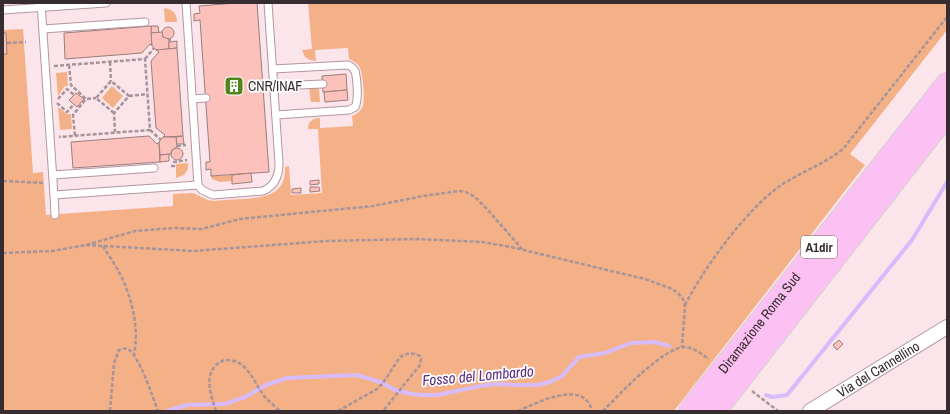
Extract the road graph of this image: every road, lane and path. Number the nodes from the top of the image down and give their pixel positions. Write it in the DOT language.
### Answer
graph roads {
  1 [pos="106,3"];
  2 [pos="186,3"];
  3 [pos="268,3"];
  4 [pos="41,5"];
  5 [pos="3,10"];
  6 [pos="947,17"];
  7 [pos="145,22"];
  8 [pos="43,29"];
  9 [pos="26,42"];
  10 [pos="7,43"];
  11 [pos="154,48"];
  12 [pos="145,59"];
  13 [pos="110,62"];
  14 [pos="69,65"];
  15 [pos="54,66"];
  16 [pos="273,69"];
  17 [pos="111,81"];
  18 [pos="323,84"];
  19 [pos="947,84"];
  20 [pos="299,86"];
  21 [pos="147,94"];
  22 [pos="74,95"];
  23 [pos="129,96"];
  24 [pos="59,97"];
  25 [pos="96,98"];
  26 [pos="206,98"];
  27 [pos="86,99"];
  28 [pos="192,99"];
  29 [pos="74,104"];
  30 [pos="60,106"];
  31 [pos="114,113"];
  32 [pos="947,113"];
  33 [pos="276,114"];
  34 [pos="150,130"];
  35 [pos="115,132"];
  36 [pos="74,136"];
  37 [pos="58,137"];
  38 [pos="161,140"];
  39 [pos="189,159"];
  40 [pos="170,166"];
  41 [pos="154,168"];
  42 [pos="53,179"];
  43 [pos="3,181"];
  44 [pos="198,185"];
  45 [pos="54,195"];
  46 [pos="55,215"];
  47 [pos="86,245"];
  48 [pos="103,246"];
  49 [pos="522,249"];
  50 [pos="3,253"];
  51 [pos="685,306"];
  52 [pos="947,327"];
  53 [pos="682,347"];
  54 [pos="134,356"];
  55 [pos="713,362"];
  56 [pos="750,390"];
  57 [pos="110,411"];
  58 [pos="158,411"];
  59 [pos="216,411"];
  60 [pos="280,411"];
  61 [pos="338,411"];
  62 [pos="383,411"];
  63 [pos="518,411"];
  64 [pos="592,411"];
  65 [pos="603,411"];
  66 [pos="690,411"];
  67 [pos="715,411"];
  68 [pos="778,411"];
  69 [pos="810,411"];
  1 -- 4 [label="lane"];
  2 -- 28 [label="lane"];
  3 -- 16 [label="lane"];
  4 -- 5 [label="lane"];
  4 -- 8 [label="lane"];
  6 -- 51 [label="path"];
  7 -- 8 [label="lane"];
  8 -- 42 [label="lane"];
  9 -- 10 [label="path"];
  11 -- 12 [label="path"];
  12 -- 13 [label="path"];
  12 -- 21 [label="path"];
  13 -- 14 [label="path"];
  13 -- 17 [label="path"];
  14 -- 15 [label="path"];
  14 -- 27 [label="path"];
  16 -- 33 [label="lane"];
  16 -- 33 [label="lane"];
  17 -- 23 [label="path"];
  17 -- 25 [label="path"];
  18 -- 20 [label="lane"];
  19 -- 66 [label="highway, Diramazione Roma Sud / A1dir"];
  21 -- 23 [label="path"];
  21 -- 34 [label="path"];
  22 -- 24 [label="path"];
  23 -- 31 [label="path"];
  25 -- 27 [label="path"];
  25 -- 31 [label="path"];
  26 -- 28 [label="lane"];
  27 -- 36 [label="path"];
  28 -- 44 [label="lane"];
  29 -- 30 [label="path"];
  31 -- 35 [label="path"];
  32 -- 67 [label="highway, Diramazione Roma Sud / A1dir"];
  33 -- 44 [label="lane"];
  34 -- 35 [label="path"];
  34 -- 38 [label="path"];
  35 -- 36 [label="path"];
  36 -- 37 [label="path"];
  39 -- 40 [label="path"];
  41 -- 42 [label="lane"];
  42 -- 43 [label="path"];
  42 -- 45 [label="lane"];
  44 -- 45 [label="lane"];
  45 -- 46 [label="lane"];
  47 -- 48 [label="path"];
  47 -- 49 [label="path"];
  47 -- 50 [label="path"];
  48 -- 49 [label="path"];
  48 -- 54 [label="path"];
  49 -- 51 [label="path"];
  51 -- 53 [label="path"];
  52 -- 69 [label="street, Via del Cannellino"];
  53 -- 55 [label="path"];
  53 -- 65 [label="path"];
  54 -- 57 [label="path"];
  54 -- 58 [label="path"];
  56 -- 68 [label="path"];
  59 -- 60 [label="path"];
  61 -- 62 [label="path"];
  63 -- 64 [label="path"];
}
